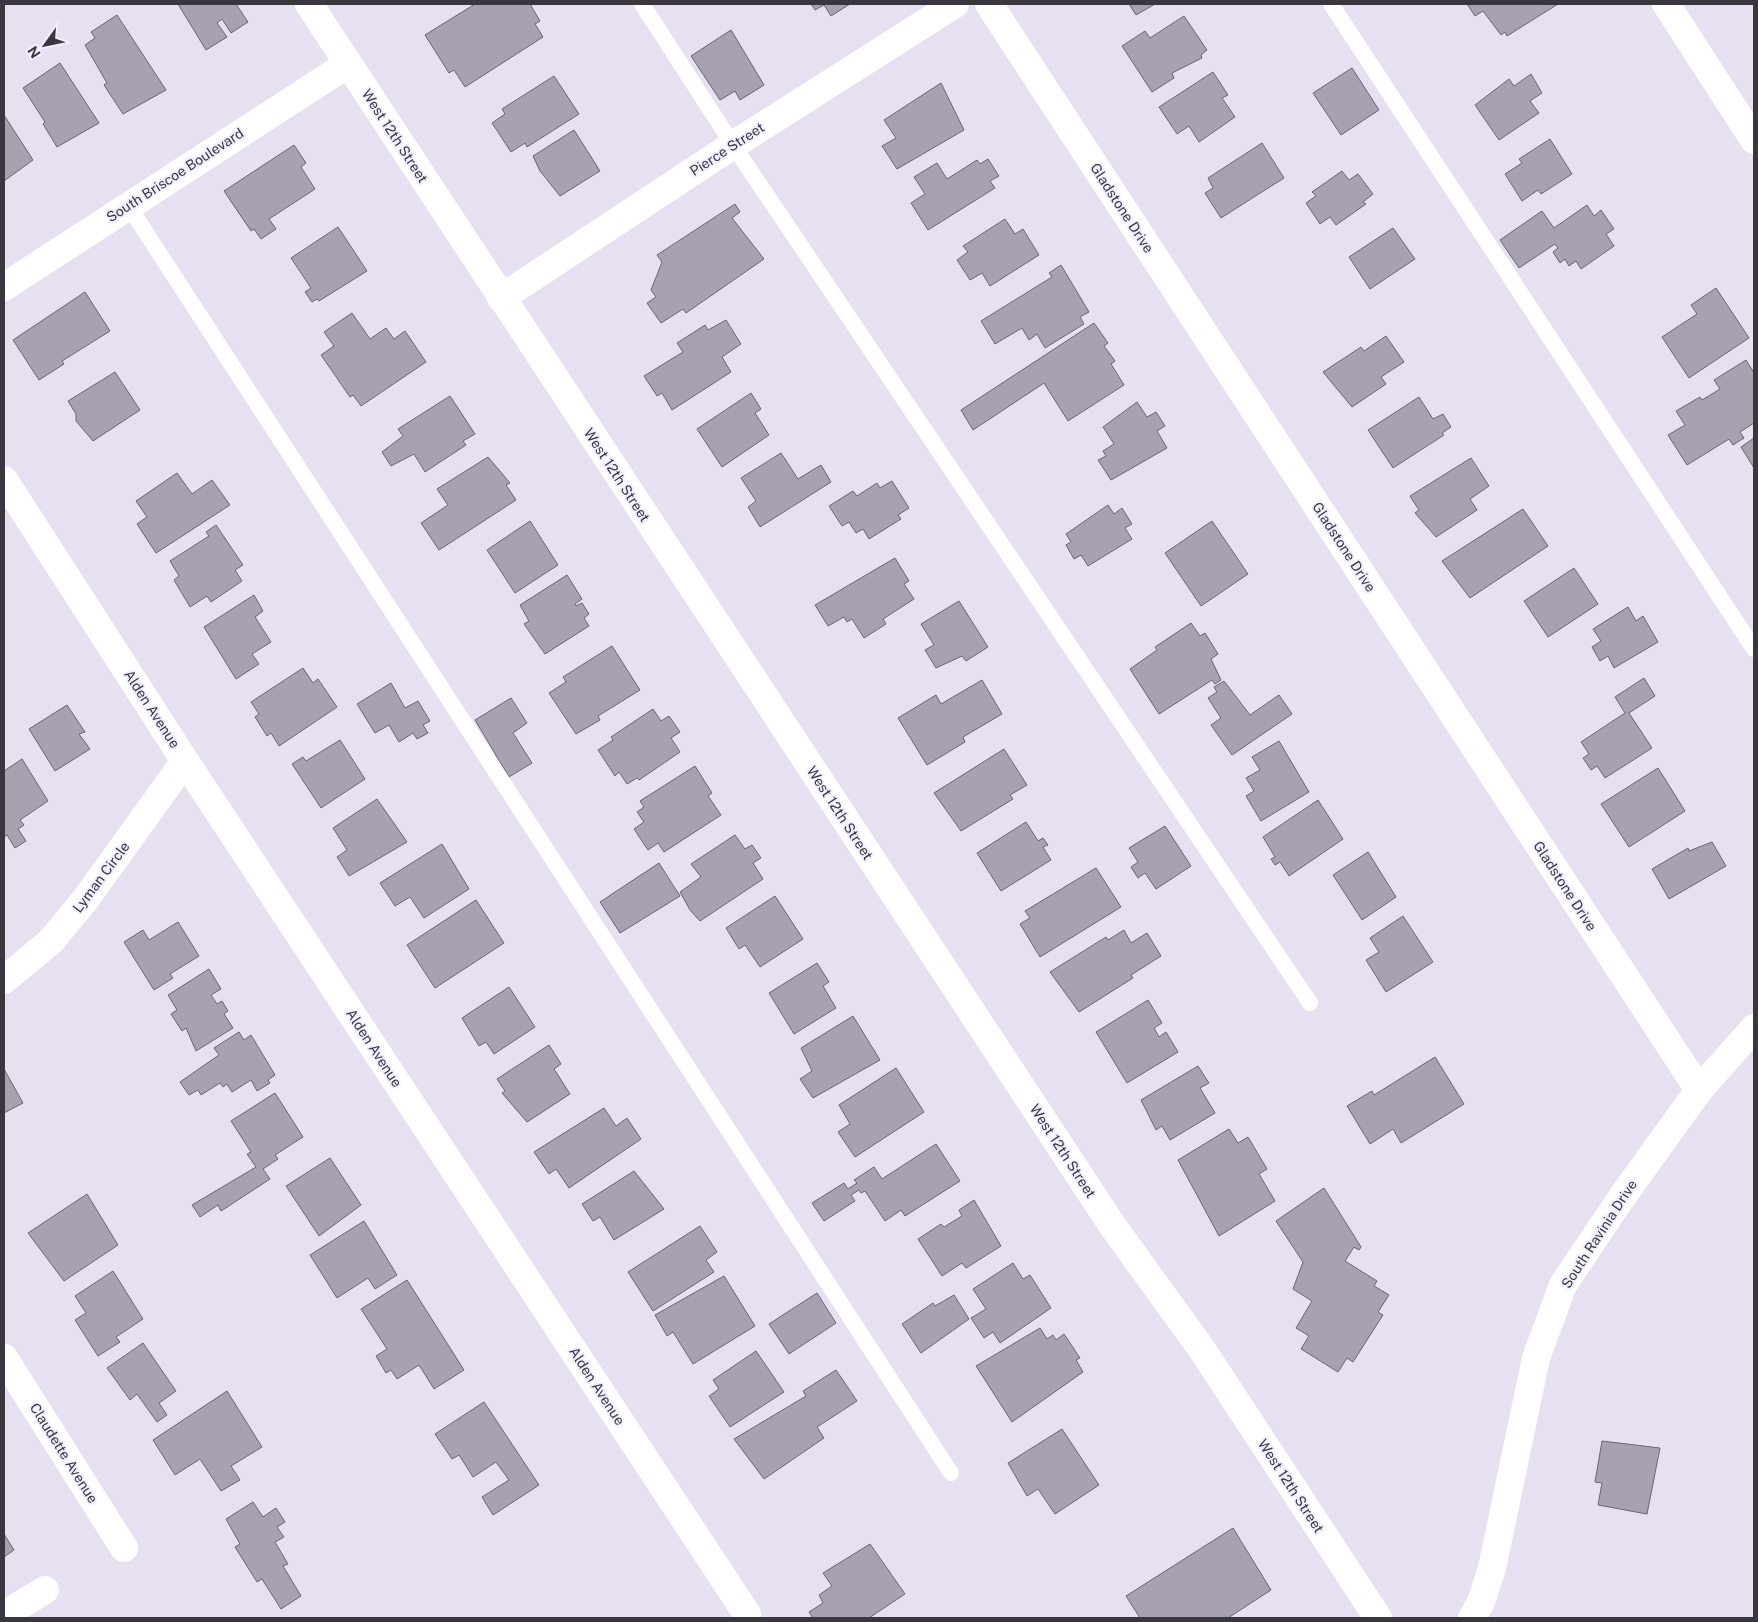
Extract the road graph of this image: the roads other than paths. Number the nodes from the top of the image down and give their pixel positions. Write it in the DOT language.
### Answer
graph roads {
  1 [pos="309,4"];
  2 [pos="642,4"];
  3 [pos="955,4"];
  4 [pos="989,4"];
  5 [pos="1331,4"];
  6 [pos="1666,4"];
  7 [pos="348,64"];
  8 [pos="1754,140"];
  9 [pos="733,144"];
  10 [pos="128,205"];
  11 [pos="4,287"];
  12 [pos="501,298"];
  13 [pos="4,480"];
  14 [pos="1754,649"];
  15 [pos="185,761"];
  16 [pos="4,980"];
  17 [pos="1310,1003"];
  18 [pos="1754,1028"];
  19 [pos="1699,1090"];
  20 [pos="4,1358"];
  21 [pos="951,1473"];
  22 [pos="124,1548"];
  23 [pos="45,1590"];
  24 [pos="747,1614"];
  25 [pos="4,1615"];
  26 [pos="1378,1618"];
  27 [pos="1472,1618"];
  1 -- 7 [label="street, West 12th Street"];
  2 -- 9 [label="lane"];
  3 -- 9 [label="street, Pierce Street"];
  4 -- 19 [label="street, Gladstone Drive"];
  5 -- 14 [label="lane"];
  6 -- 8 [label="street"];
  7 -- 10 [label="street, South Briscoe Boulevard"];
  7 -- 12 [label="street, West 12th Street"];
  9 -- 12 [label="street, Pierce Street"];
  9 -- 17 [label="lane"];
  10 -- 11 [label="street, South Briscoe Boulevard"];
  10 -- 21 [label="lane"];
  12 -- 26 [label="street, West 12th Street"];
  13 -- 15 [label="street, Alden Avenue"];
  15 -- 16 [label="street, Lyman Circle"];
  15 -- 24 [label="street, Alden Avenue"];
  18 -- 19 [label="street, South Ravinia Drive"];
  19 -- 27 [label="street, South Ravinia Drive"];
  20 -- 22 [label="street, Claudette Avenue"];
  23 -- 25 [label="street"];
}
